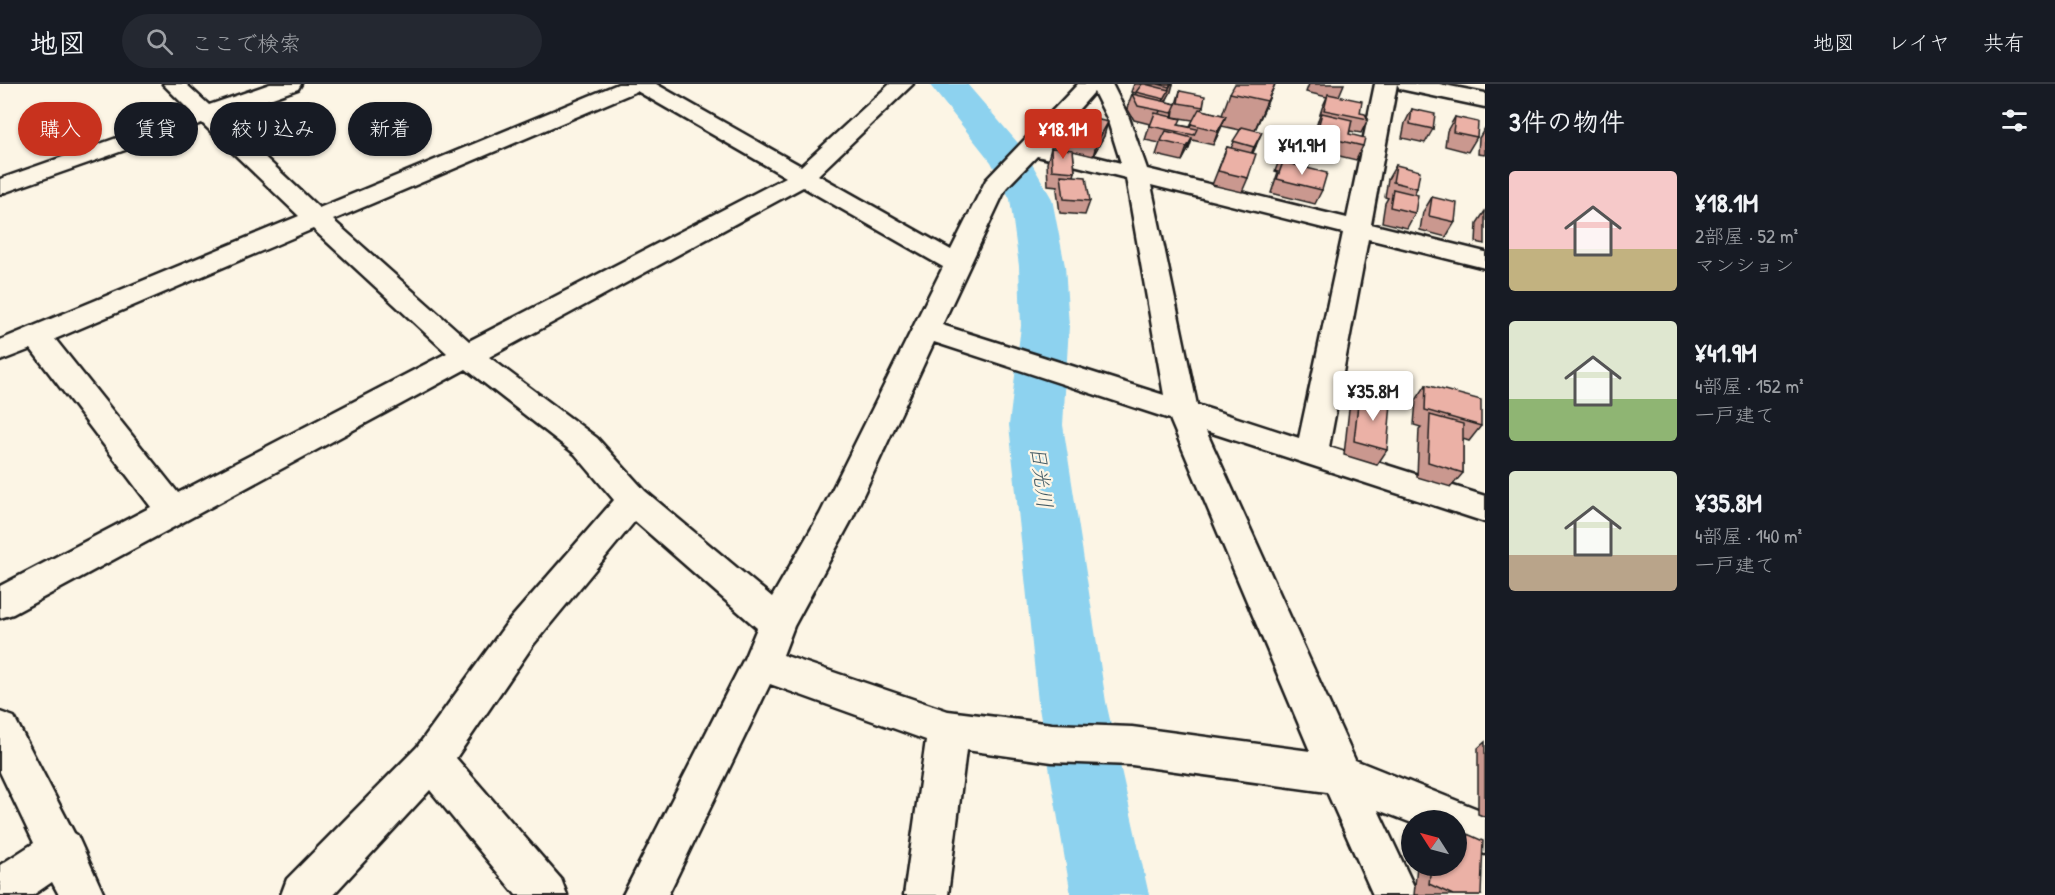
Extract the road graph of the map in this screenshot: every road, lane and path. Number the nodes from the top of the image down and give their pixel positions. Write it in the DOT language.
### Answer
graph roads {
  1 [pos="174,84"];
  2 [pos="290,84"];
  3 [pos="638,84"];
  4 [pos="902,84"];
  5 [pos="1090,84"];
  6 [pos="1101,84"];
  7 [pos="1386,84"];
  8 [pos="1408,84"];
  9 [pos="1485,100"];
  10 [pos="207,114"];
  11 [pos="1027,153"];
  12 [pos="1137,174"];
  13 [pos="803,177"];
  14 [pos="0,187"];
  15 [pos="317,219"];
  16 [pos="1359,229"];
  17 [pos="1485,260"];
  18 [pos="957,264"];
  19 [pos="926,330"];
  20 [pos="36,335"];
  21 [pos="0,351"];
  22 [pos="467,355"];
  23 [pos="1183,414"];
  24 [pos="1312,453"];
  25 [pos="633,500"];
  26 [pos="1485,509"];
  27 [pos="171,512"];
  28 [pos="0,603"];
  29 [pos="777,623"];
  30 [pos="760,664"];
  31 [pos="948,729"];
  32 [pos="0,730"];
  33 [pos="431,760"];
  34 [pos="1340,774"];
  35 [pos="1428,810"];
  36 [pos="1467,826"];
  37 [pos="1485,833"];
  38 [pos="62,850"];
  39 [pos="0,891"];
  40 [pos="82,895"];
  41 [pos="303,895"];
  42 [pos="545,895"];
  43 [pos="645,895"];
  44 [pos="926,895"];
  45 [pos="1396,895"];
  1 -- 10 [label="street"];
  2 -- 10 [label="street"];
  3 -- 13 [label="street"];
  3 -- 15 [label="street"];
  4 -- 13 [label="street"];
  5 -- 11 [label="street"];
  6 -- 12 [label="street"];
  7 -- 16 [label="street"];
  8 -- 9 [label="street"];
  10 -- 14 [label="street"];
  10 -- 15 [label="street"];
  11 -- 12 [label="street"];
  11 -- 18 [label="street"];
  12 -- 16 [label="street"];
  12 -- 23 [label="street"];
  13 -- 18 [label="street"];
  13 -- 22 [label="street"];
  15 -- 20 [label="street"];
  15 -- 22 [label="street"];
  16 -- 17 [label="street"];
  16 -- 24 [label="street"];
  18 -- 19 [label="street"];
  19 -- 23 [label="street"];
  19 -- 29 [label="street"];
  20 -- 21 [label="street"];
  20 -- 27 [label="street"];
  22 -- 25 [label="street"];
  22 -- 27 [label="street"];
  23 -- 24 [label="street"];
  23 -- 34 [label="street"];
  24 -- 26 [label="street"];
  25 -- 29 [label="street"];
  25 -- 33 [label="street"];
  27 -- 28 [label="street"];
  29 -- 30 [label="street"];
  30 -- 31 [label="street"];
  30 -- 43 [label="street"];
  31 -- 34 [label="street"];
  31 -- 44 [label="street"];
  32 -- 38 [label="street"];
  33 -- 41 [label="street"];
  33 -- 42 [label="street"];
  34 -- 35 [label="street"];
  34 -- 45 [label="street"];
  36 -- 37 [label="street"];
  38 -- 39 [label="street"];
  38 -- 40 [label="street"];
}
